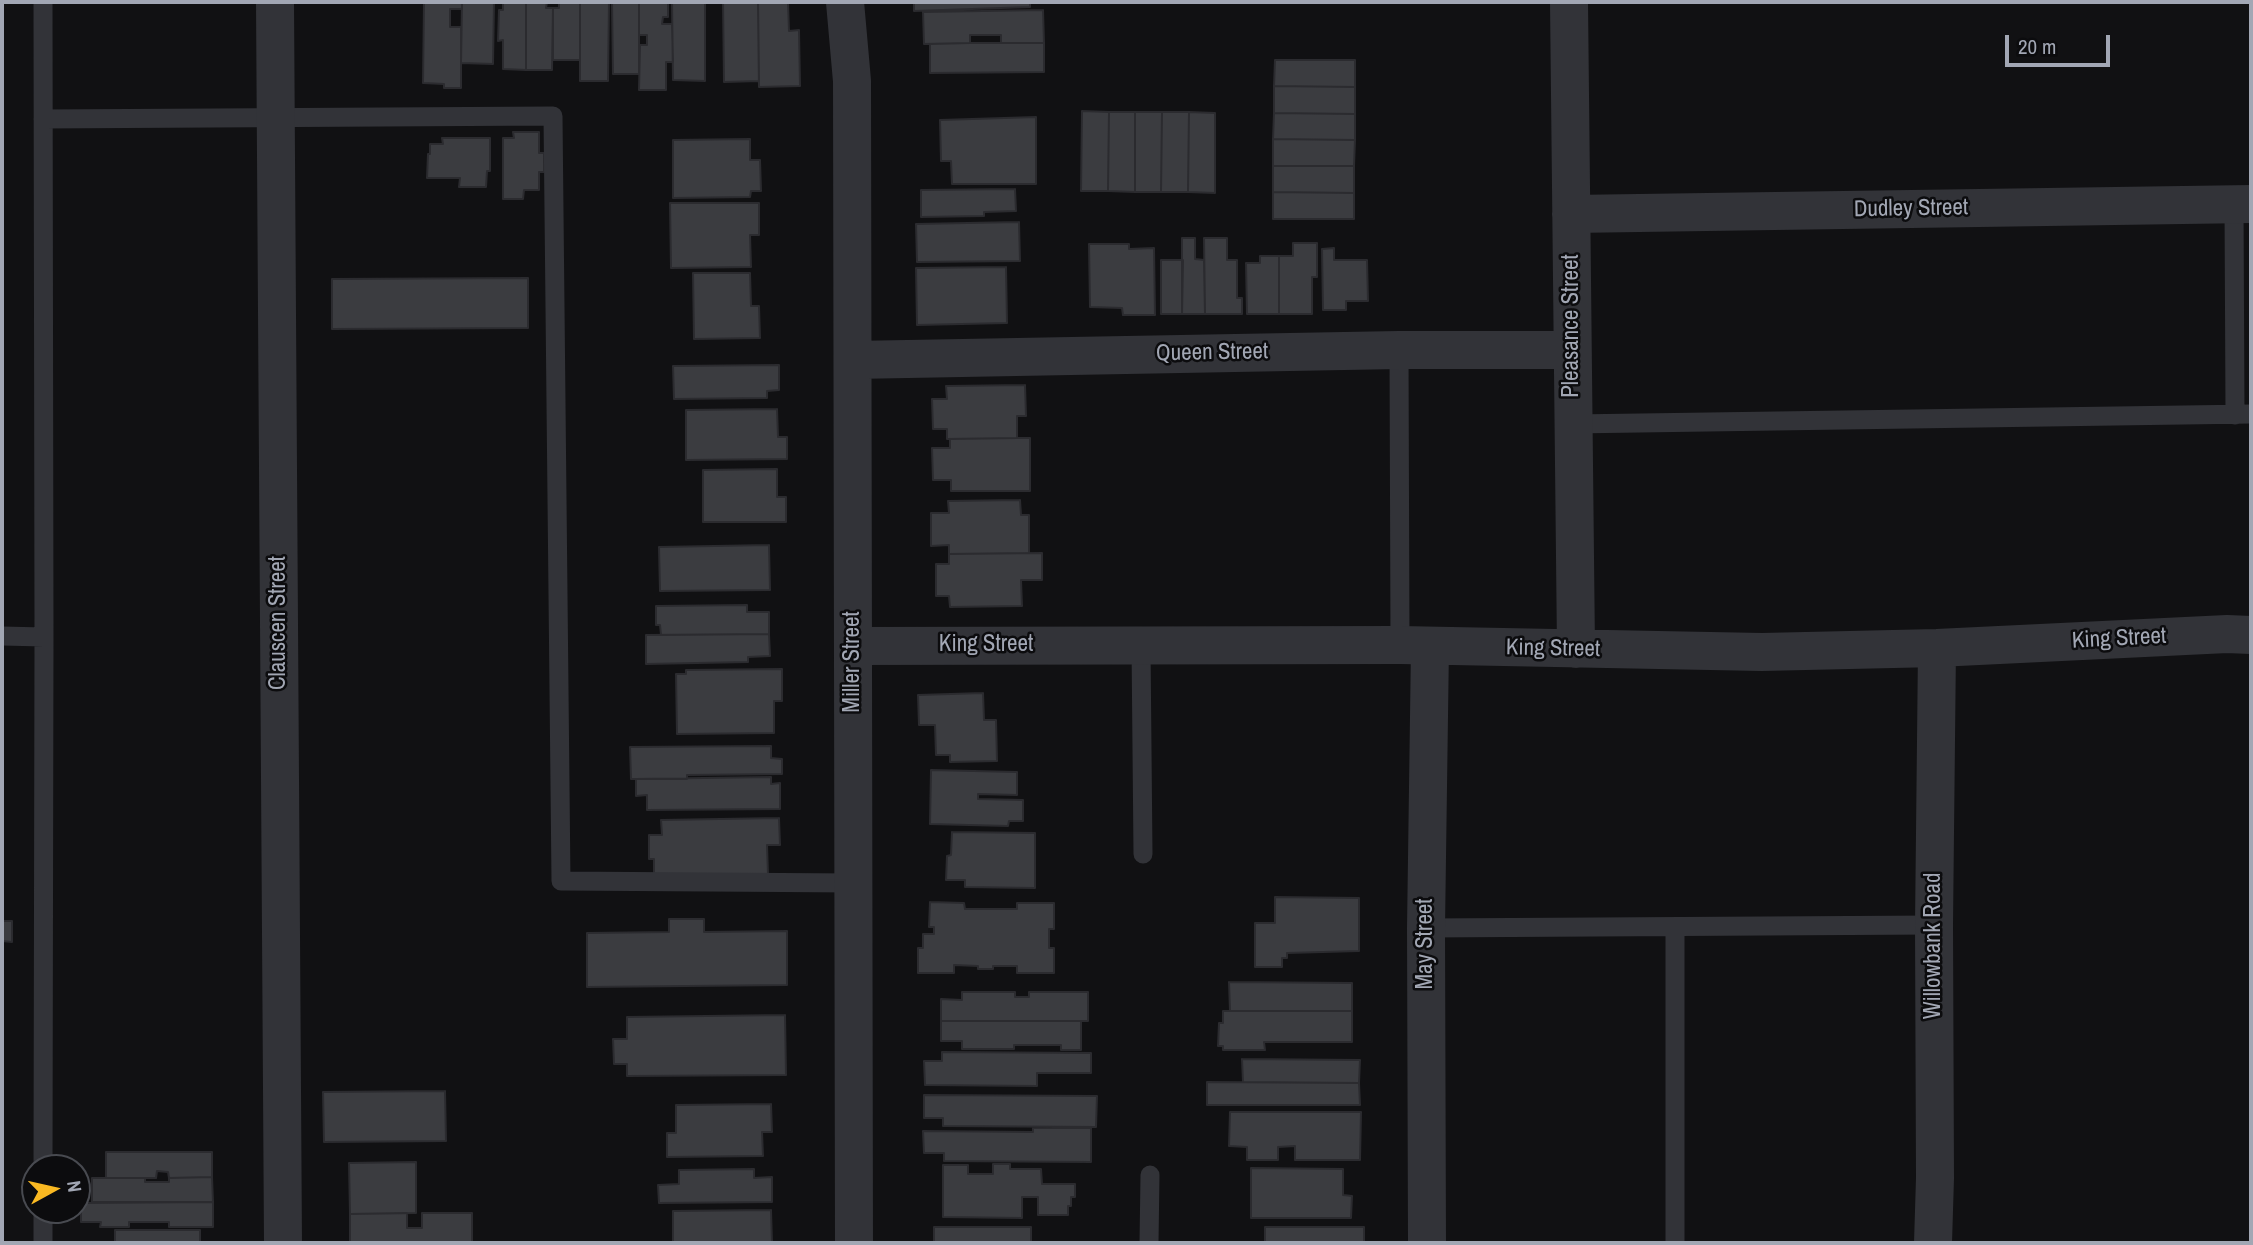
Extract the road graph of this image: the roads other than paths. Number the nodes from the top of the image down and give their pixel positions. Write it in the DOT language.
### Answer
graph roads {
  1 [pos="43,2"];
  2 [pos="275,2"];
  3 [pos="845,2"];
  4 [pos="864,2"];
  5 [pos="1569,2"];
  6 [pos="852,81"];
  7 [pos="43,118"];
  8 [pos="276,118"];
  9 [pos="2243,204"];
  10 [pos="1571,214"];
  11 [pos="1399,350"];
  12 [pos="1572,350"];
  13 [pos="853,360"];
  14 [pos="2243,415"];
  15 [pos="1572,424"];
  16 [pos="2251,635"];
  17 [pos="2,636"];
  18 [pos="44,637"];
  19 [pos="1141,645"];
  20 [pos="1415,645"];
  21 [pos="853,646"];
  22 [pos="1937,648"];
  23 [pos="1576,649"];
  24 [pos="1143,854"];
  25 [pos="854,883"];
  26 [pos="1934,925"];
  27 [pos="1675,927"];
  28 [pos="1426,929"];
  29 [pos="43,1154"];
  30 [pos="1150,1175"];
  31 [pos="43,1224"];
  32 [pos="43,1243"];
  33 [pos="283,1243"];
  34 [pos="854,1243"];
  35 [pos="1149,1243"];
  36 [pos="1427,1243"];
  37 [pos="1675,1243"];
  38 [pos="1933,1243"];
  1 -- 7 [label="lane"];
  2 -- 8 [label="street, Clauscen Street"];
  3 -- 6 [label="street, Miller Street"];
  4 -- 6 [label="street, Miller Street"];
  5 -- 10 [label="street, Pleasance Street"];
  6 -- 13 [label="street, Miller Street"];
  7 -- 8 [label="lane"];
  7 -- 18 [label="lane"];
  8 -- 25 [label="lane"];
  8 -- 33 [label="street, Clauscen Street"];
  9 -- 10 [label="street, Dudley Street"];
  9 -- 14 [label="lane"];
  10 -- 12 [label="street, Pleasance Street"];
  11 -- 12 [label="street, Queen Street"];
  11 -- 13 [label="street, Queen Street"];
  11 -- 20 [label="lane"];
  12 -- 15 [label="street, Pleasance Street"];
  13 -- 21 [label="street, Miller Street"];
  14 -- 15 [label="lane"];
  15 -- 23 [label="street, Pleasance Street"];
  16 -- 22 [label="street, King Street"];
  17 -- 18 [label="lane"];
  18 -- 29 [label="lane"];
  19 -- 20 [label="street, King Street"];
  19 -- 21 [label="street, King Street"];
  19 -- 24 [label="lane"];
  20 -- 23 [label="street, King Street"];
  20 -- 28 [label="street, May Street"];
  21 -- 25 [label="street, Miller Street"];
  22 -- 23 [label="street, King Street"];
  22 -- 26 [label="street, Willowbank Road"];
  25 -- 34 [label="street, Miller Street"];
  26 -- 27 [label="lane"];
  26 -- 38 [label="street, Willowbank Road"];
  27 -- 28 [label="lane"];
  27 -- 37 [label="lane"];
  28 -- 36 [label="street, May Street"];
  30 -- 35 [label="lane"];
  31 -- 32 [label="lane"];
}
